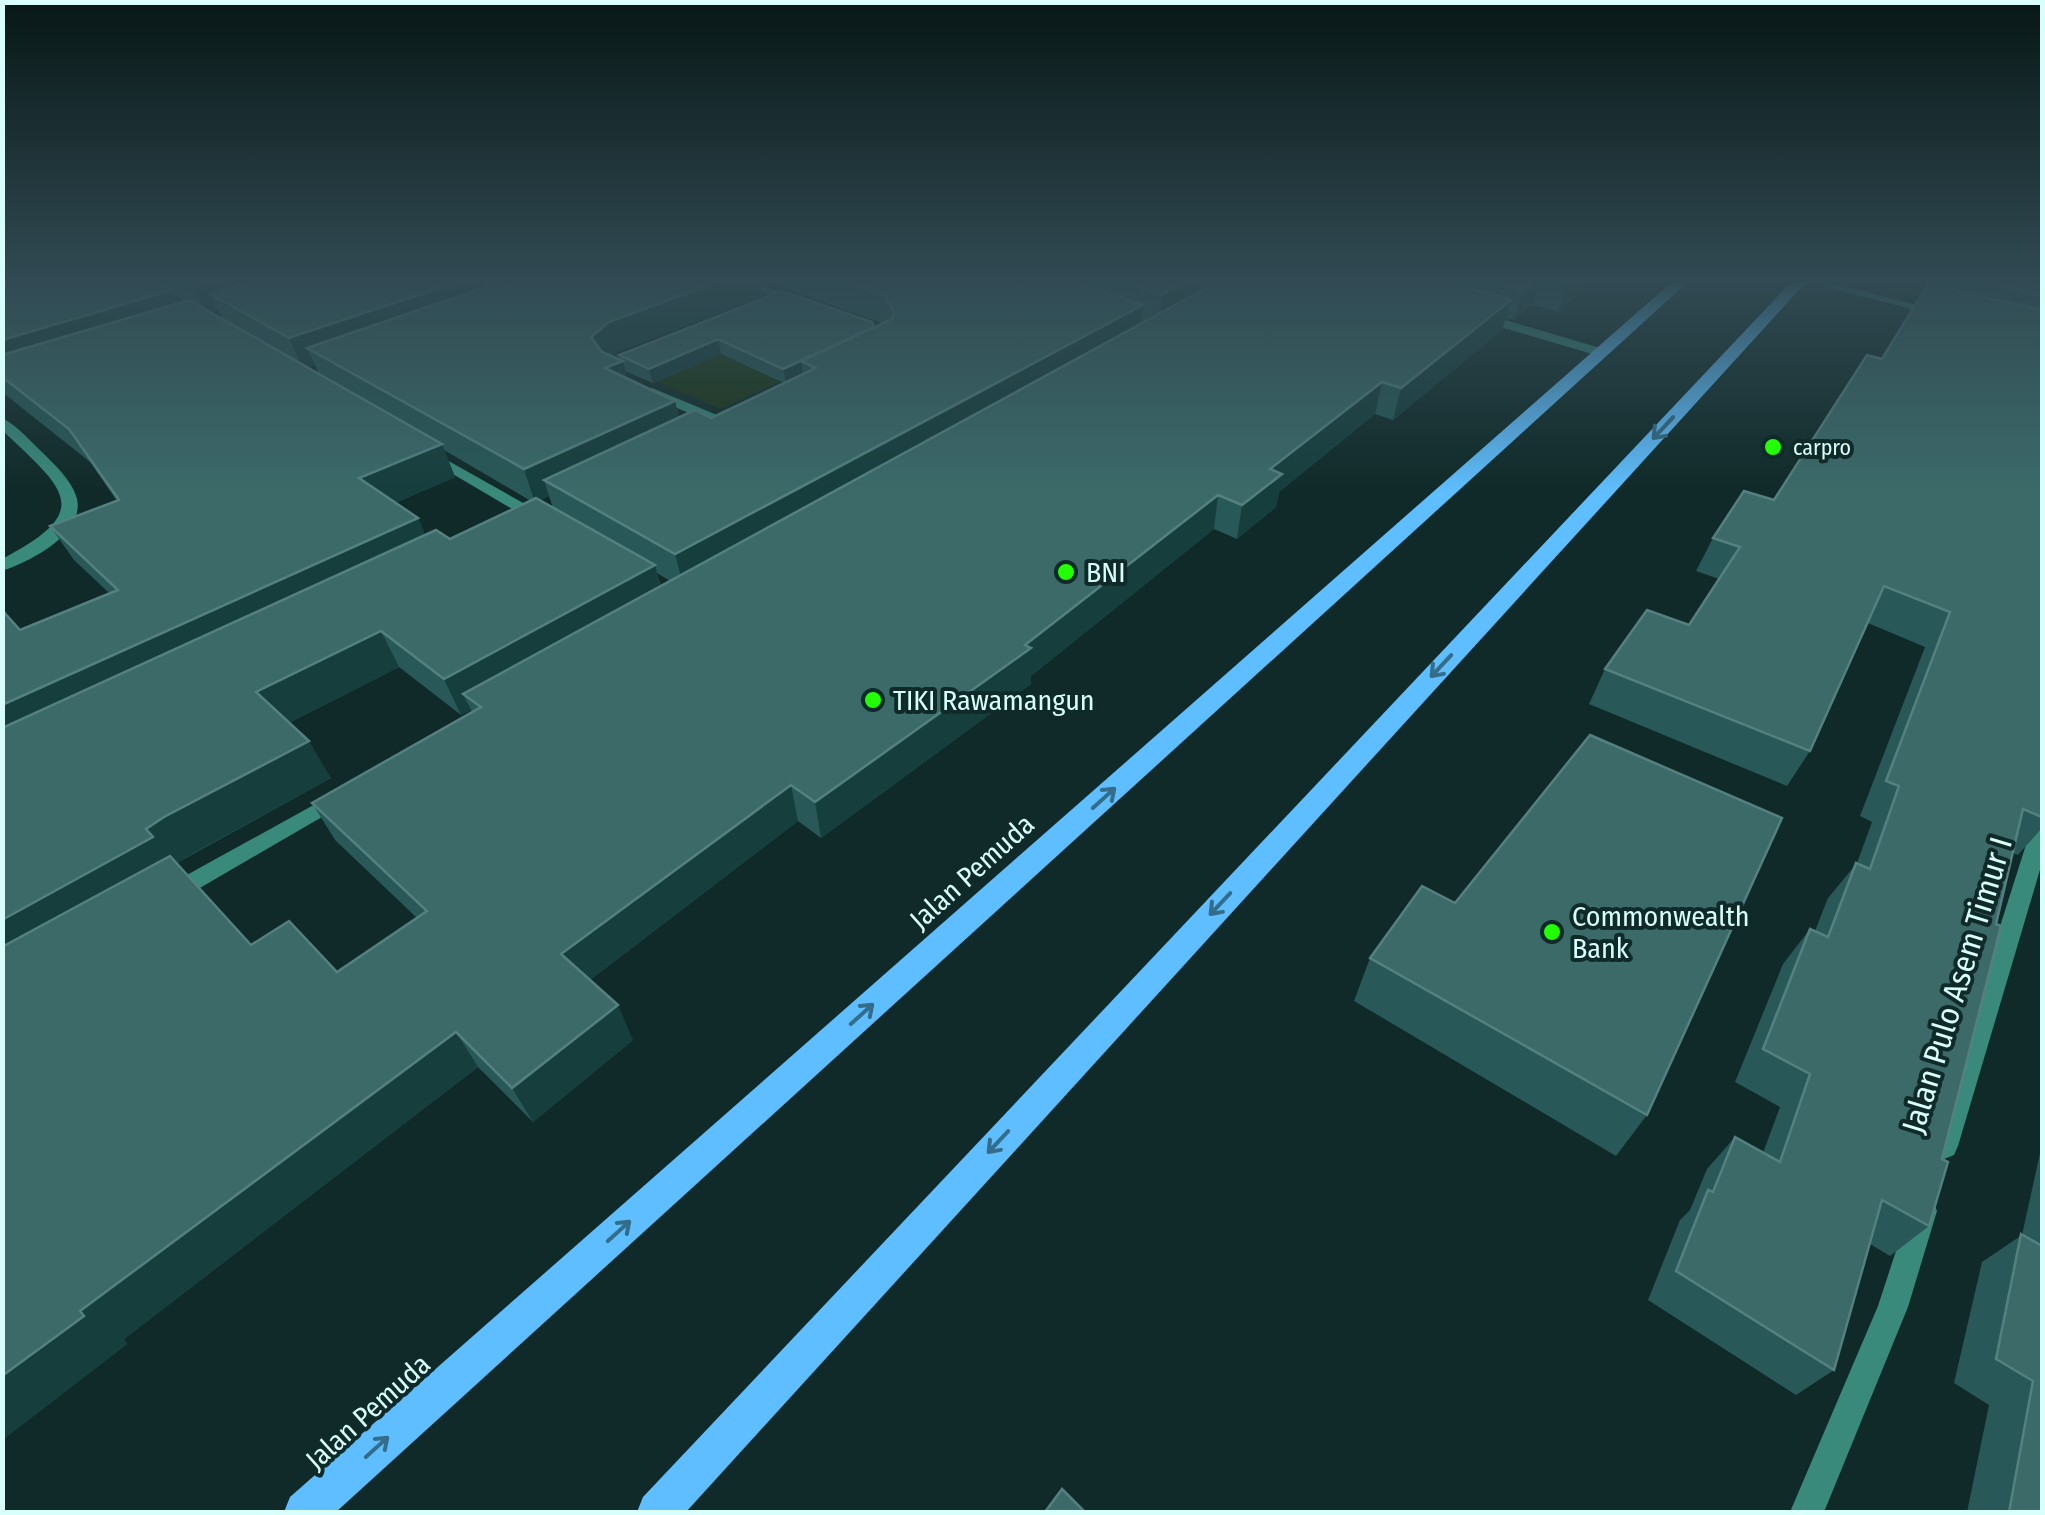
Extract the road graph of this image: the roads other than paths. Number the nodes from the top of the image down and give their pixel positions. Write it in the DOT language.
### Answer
graph roads {
  1 [pos="1595,351"];
  2 [pos="1606,351"];
  3 [pos="1737,351"];
  4 [pos="1603,353"];
  5 [pos="634,385"];
  6 [pos="741,414"];
  7 [pos="2,422"];
  8 [pos="724,422"];
  9 [pos="706,431"];
  10 [pos="417,447"];
  11 [pos="538,518"];
  12 [pos="2,566"];
  13 [pos="360,786"];
  14 [pos="2042,828"];
  15 [pos="156,904"];
  16 [pos="1810,1506"];
  17 [pos="304,1512"];
  18 [pos="658,1512"];
  1 -- 4 [label="street"];
  2 -- 4 [label="main road, Jalan Pemuda"];
  3 -- 18 [label="main road, one-way"];
  17 -- 4 [label="main road, Jalan Pemuda, one-way"];
  5 -- 8 [label="street"];
  6 -- 8 [label="street"];
  7 -- 12 [label="street"];
  8 -- 9 [label="street"];
  10 -- 11 [label="street"];
  13 -- 15 [label="street"];
  14 -- 16 [label="street, Jalan Pulo Asem Timur I"];
}
